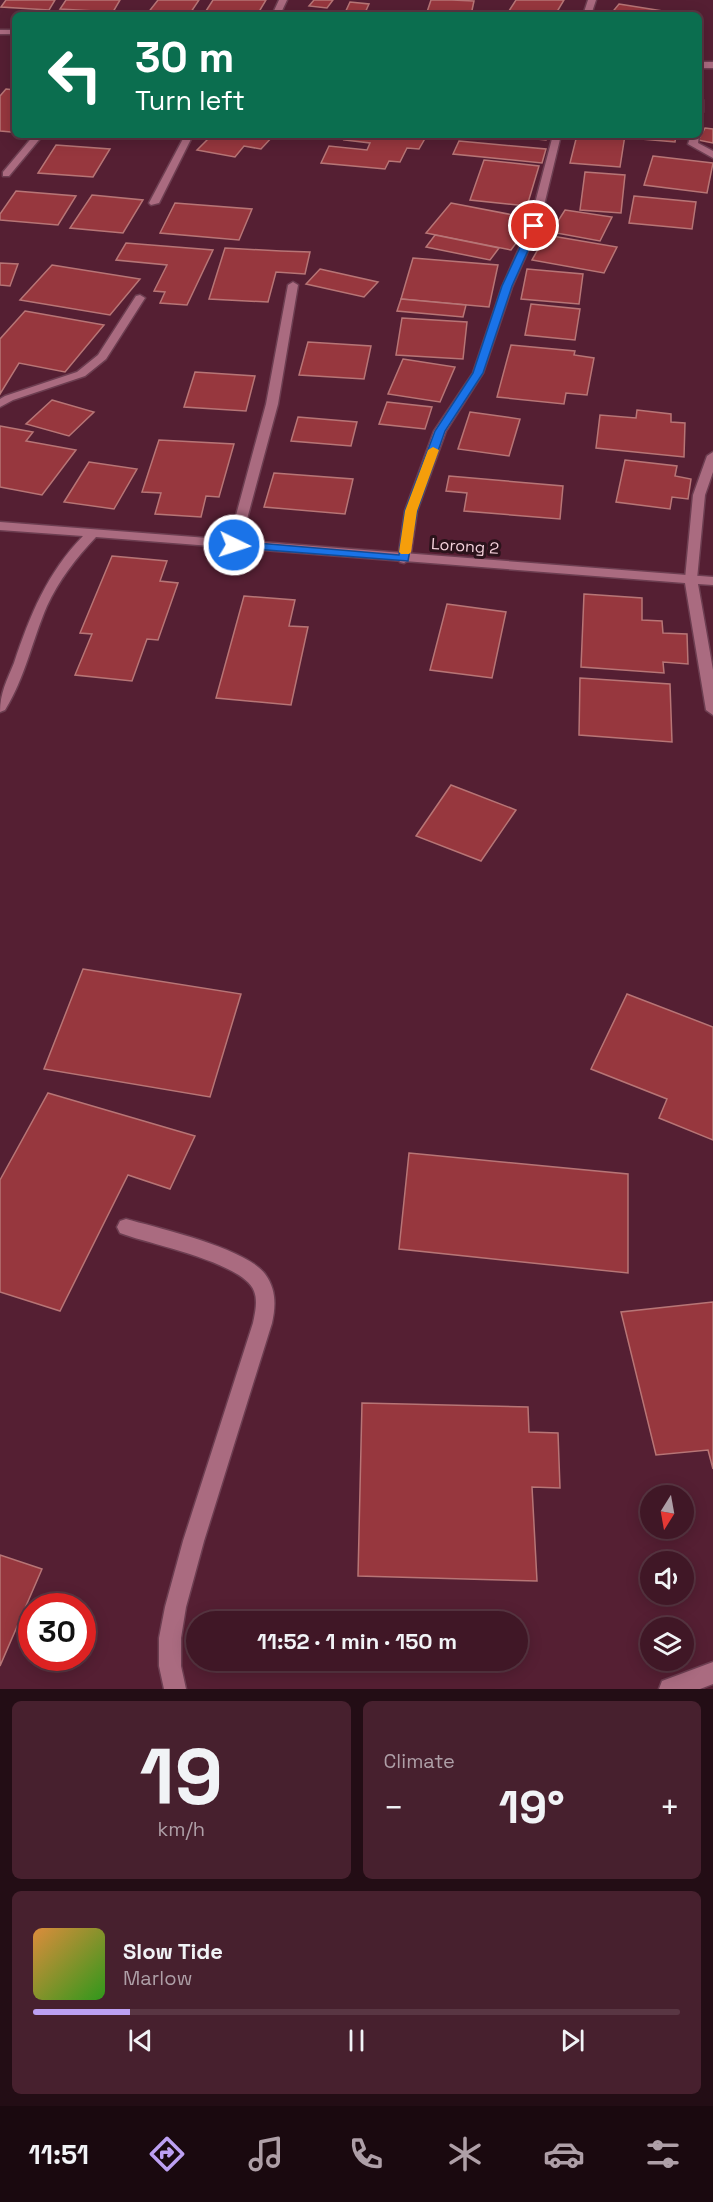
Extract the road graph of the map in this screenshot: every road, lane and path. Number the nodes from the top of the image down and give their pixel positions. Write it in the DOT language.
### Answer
graph roads {
  1 [pos="36,138"];
  2 [pos="187,138"];
  3 [pos="555,138"];
  4 [pos="694,138"];
  5 [pos="713,154"];
  6 [pos="6,174"];
  7 [pos="154,203"];
  8 [pos="293,285"];
  9 [pos="140,298"];
  10 [pos="0,405"];
  11 [pos="713,456"];
  12 [pos="0,526"];
  13 [pos="93,533"];
  14 [pos="234,545"];
  15 [pos="404,559"];
  16 [pos="691,579"];
  17 [pos="713,581"];
  18 [pos="0,707"];
  19 [pos="713,710"];
  20 [pos="126,1227"];
  21 [pos="713,1673"];
  22 [pos="175,1689"];
  23 [pos="669,1689"];
  1 -- 6 [label="street"];
  2 -- 7 [label="street"];
  3 -- 15 [label="street"];
  4 -- 5 [label="street"];
  8 -- 14 [label="street"];
  9 -- 10 [label="street"];
  11 -- 16 [label="street"];
  12 -- 13 [label="street, Lorong 2"];
  13 -- 14 [label="street, Lorong 2"];
  13 -- 18 [label="street"];
  14 -- 15 [label="street, Lorong 2"];
  15 -- 16 [label="street, Lorong 2"];
  16 -- 17 [label="street, Lorong 2"];
  16 -- 19 [label="street"];
  20 -- 22 [label="street"];
  21 -- 23 [label="street"];
}
